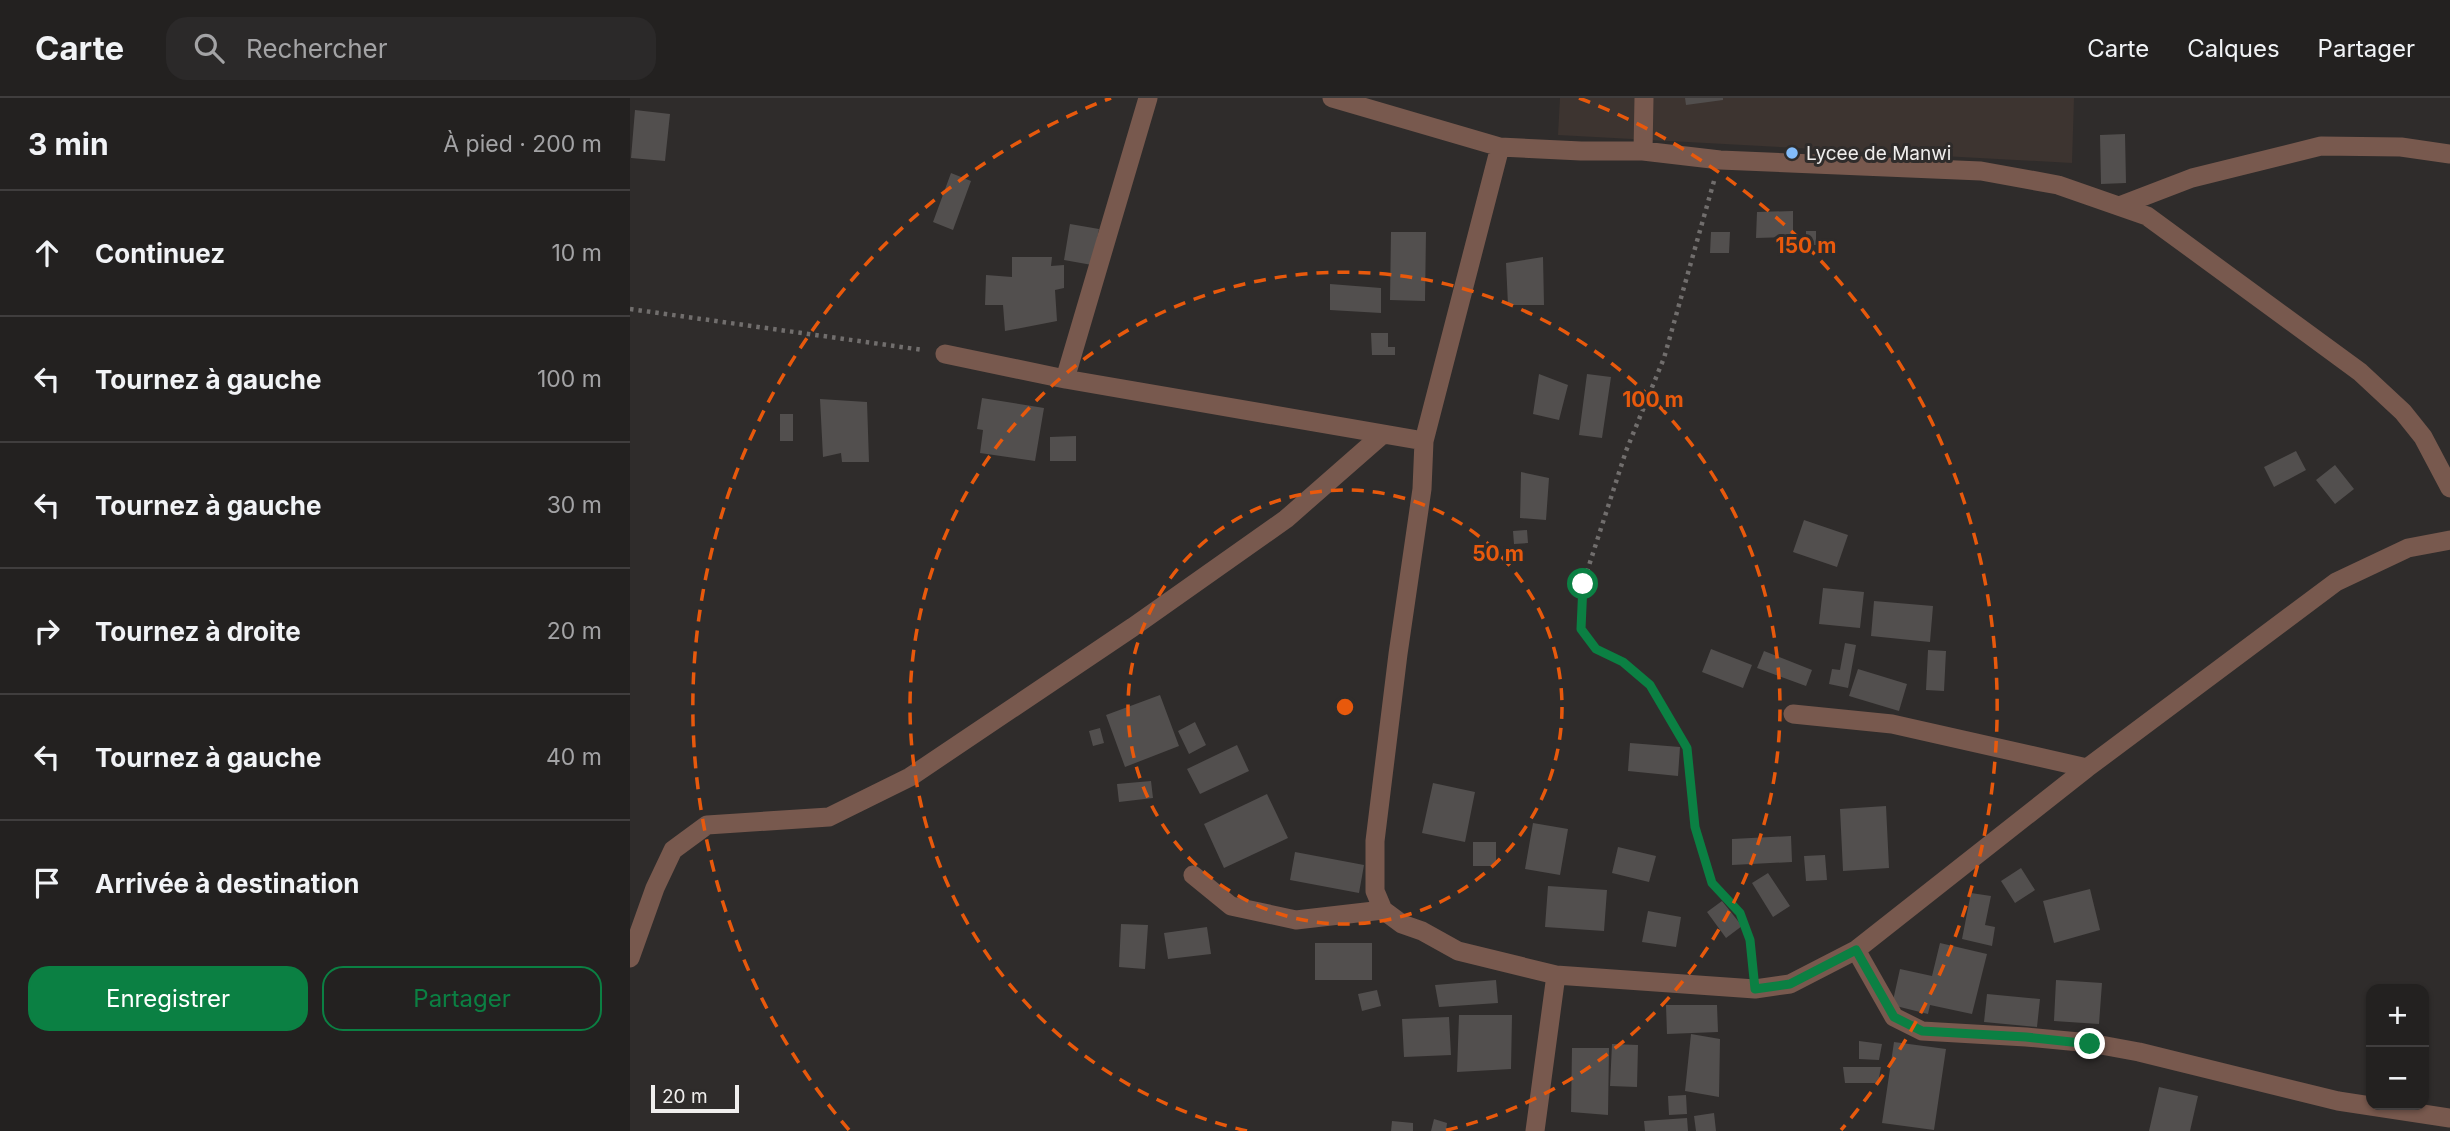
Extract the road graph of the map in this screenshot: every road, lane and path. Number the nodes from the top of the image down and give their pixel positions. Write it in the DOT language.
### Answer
graph roads {
  1 [pos="1148,98"];
  2 [pos="1332,98"];
  3 [pos="1644,98"];
  4 [pos="1380,105"];
  5 [pos="1500,147"];
  6 [pos="1643,151"];
  7 [pos="2450,154"];
  8 [pos="1720,160"];
  9 [pos="2119,206"];
  10 [pos="630,309"];
  11 [pos="945,354"];
  12 [pos="1065,379"];
  13 [pos="1383,434"];
  14 [pos="1424,441"];
  15 [pos="2450,488"];
  16 [pos="2450,540"];
  17 [pos="1793,714"];
  18 [pos="2087,768"];
  19 [pos="1193,875"];
  20 [pos="1383,910"];
  21 [pos="1856,950"];
  22 [pos="630,958"];
  23 [pos="1556,975"];
  24 [pos="1755,989"];
  25 [pos="2450,1118"];
  26 [pos="1535,1131"];
  1 -- 12 [label="street"];
  2 -- 4 [label="street"];
  3 -- 6 [label="street"];
  4 -- 5 [label="street"];
  5 -- 6 [label="street"];
  5 -- 14 [label="street"];
  6 -- 8 [label="street"];
  7 -- 9 [label="street"];
  8 -- 9 [label="street"];
  8 -- 24 [label="path"];
  9 -- 15 [label="street"];
  10 -- 11 [label="path"];
  11 -- 12 [label="street"];
  12 -- 13 [label="street"];
  13 -- 14 [label="street"];
  13 -- 22 [label="street"];
  14 -- 20 [label="street"];
  16 -- 18 [label="street"];
  17 -- 18 [label="street"];
  18 -- 21 [label="street"];
  19 -- 20 [label="street"];
  20 -- 23 [label="street"];
  21 -- 24 [label="street"];
  21 -- 25 [label="street"];
  23 -- 24 [label="street"];
  23 -- 26 [label="street"];
}
